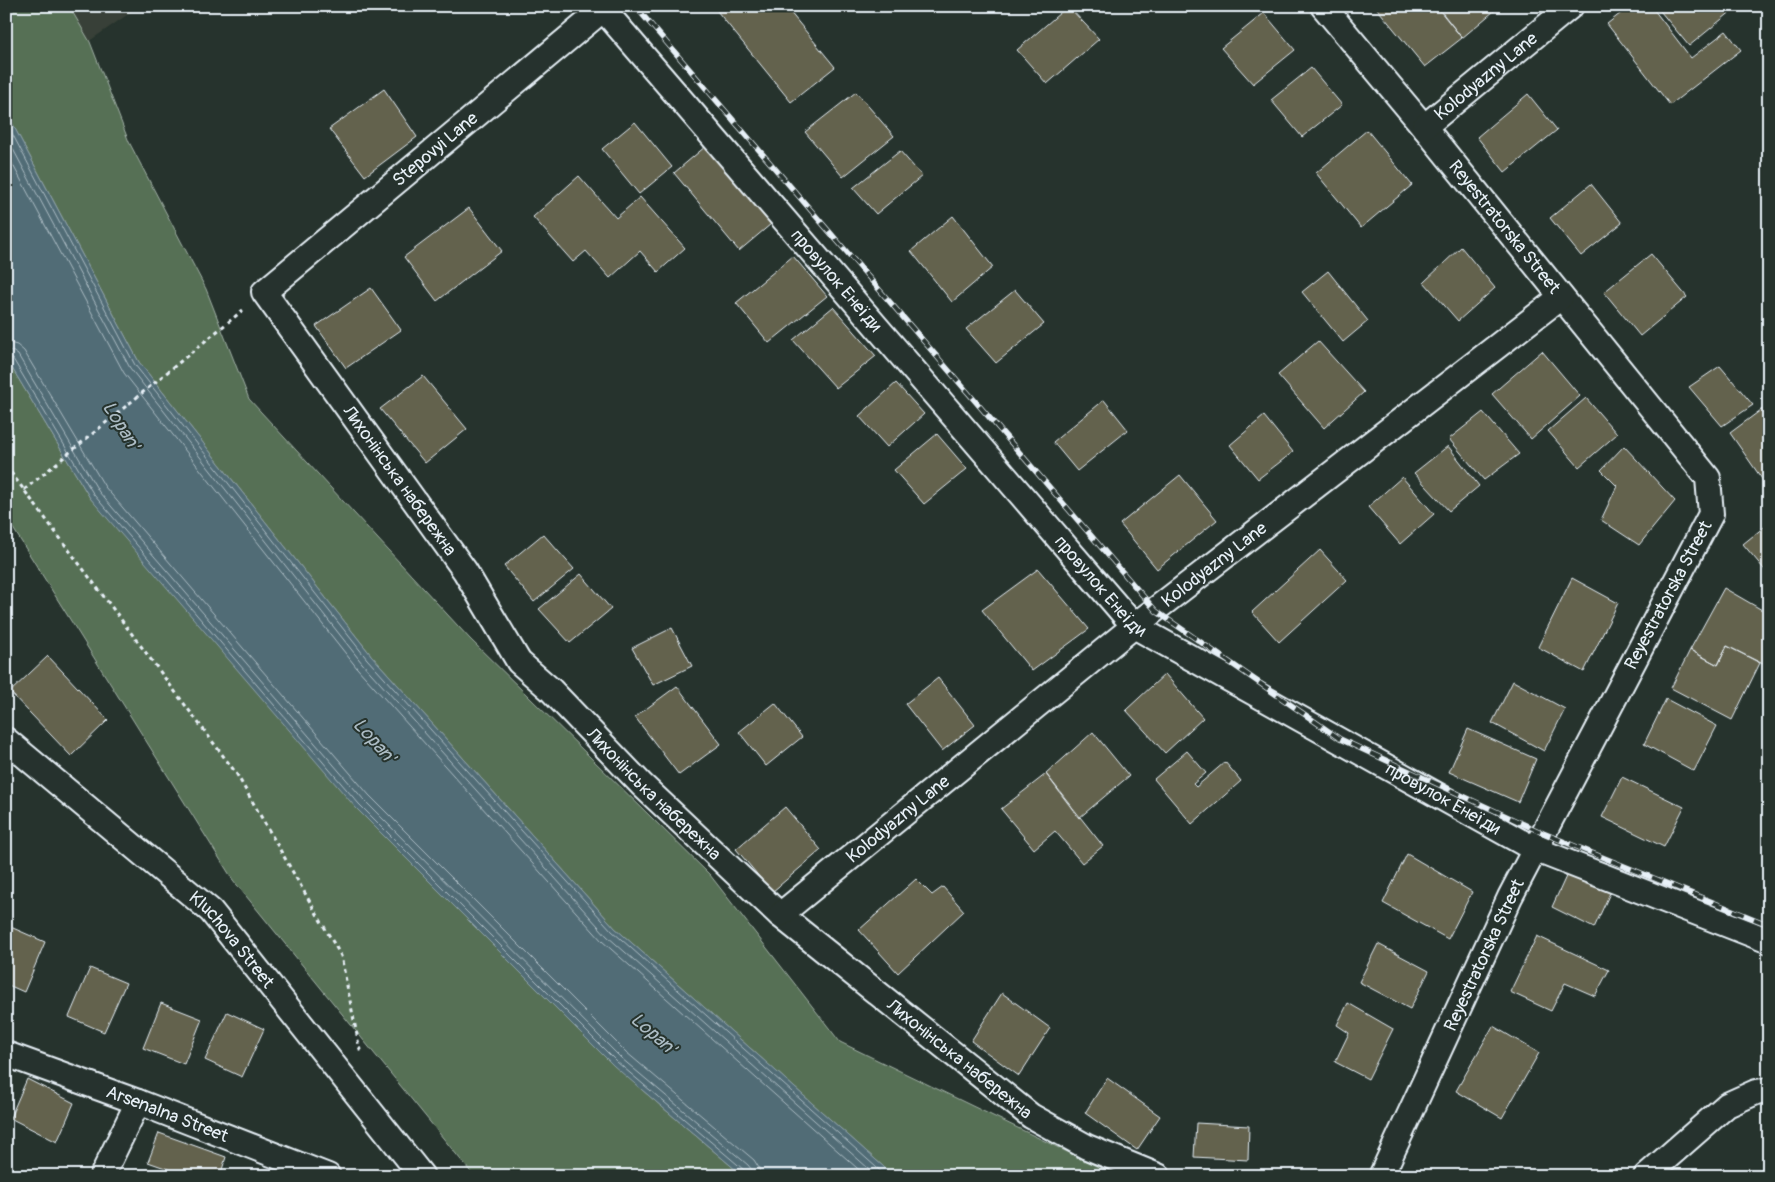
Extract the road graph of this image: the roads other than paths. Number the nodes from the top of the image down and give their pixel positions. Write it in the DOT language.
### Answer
graph roads {
  1 [pos="1323,6"];
  2 [pos="1571,6"];
  3 [pos="605,8"];
  4 [pos="1424,127"];
  5 [pos="264,292"];
  6 [pos="1561,297"];
  7 [pos="1134,626"];
  8 [pos="6,740"];
  9 [pos="1534,849"];
  10 [pos="780,915"];
  11 [pos="1769,941"];
  12 [pos="6,1054"];
  13 [pos="1769,1090"];
  14 [pos="138,1102"];
  15 [pos="1384,1175"];
  16 [pos="102,1176"];
  17 [pos="328,1176"];
  18 [pos="422,1176"];
  19 [pos="1158,1176"];
  20 [pos="1646,1176"];
  1 -- 4 [label="street, Reyestratorska Street"];
  2 -- 4 [label="street, Kolodyazny Lane"];
  3 -- 5 [label="street, Stepovyi Lane"];
  3 -- 7 [label="street, провулок Енеїди"];
  4 -- 6 [label="street, Reyestratorska Street"];
  5 -- 10 [label="street, Лихонінська набережна"];
  6 -- 7 [label="street, Kolodyazny Lane"];
  6 -- 9 [label="street, Reyestratorska Street"];
  7 -- 9 [label="street, провулок Енеїди"];
  7 -- 10 [label="street, Kolodyazny Lane"];
  8 -- 18 [label="street, Kluchova Street"];
  9 -- 11 [label="street, провулок Енеїди"];
  9 -- 15 [label="street, Reyestratorska Street"];
  10 -- 19 [label="street, Лихонінська набережна"];
  12 -- 14 [label="street, Arsenalna Street"];
  13 -- 20 [label="street"];
  14 -- 16 [label="street"];
  14 -- 17 [label="street, Arsenalna Street"];
}
